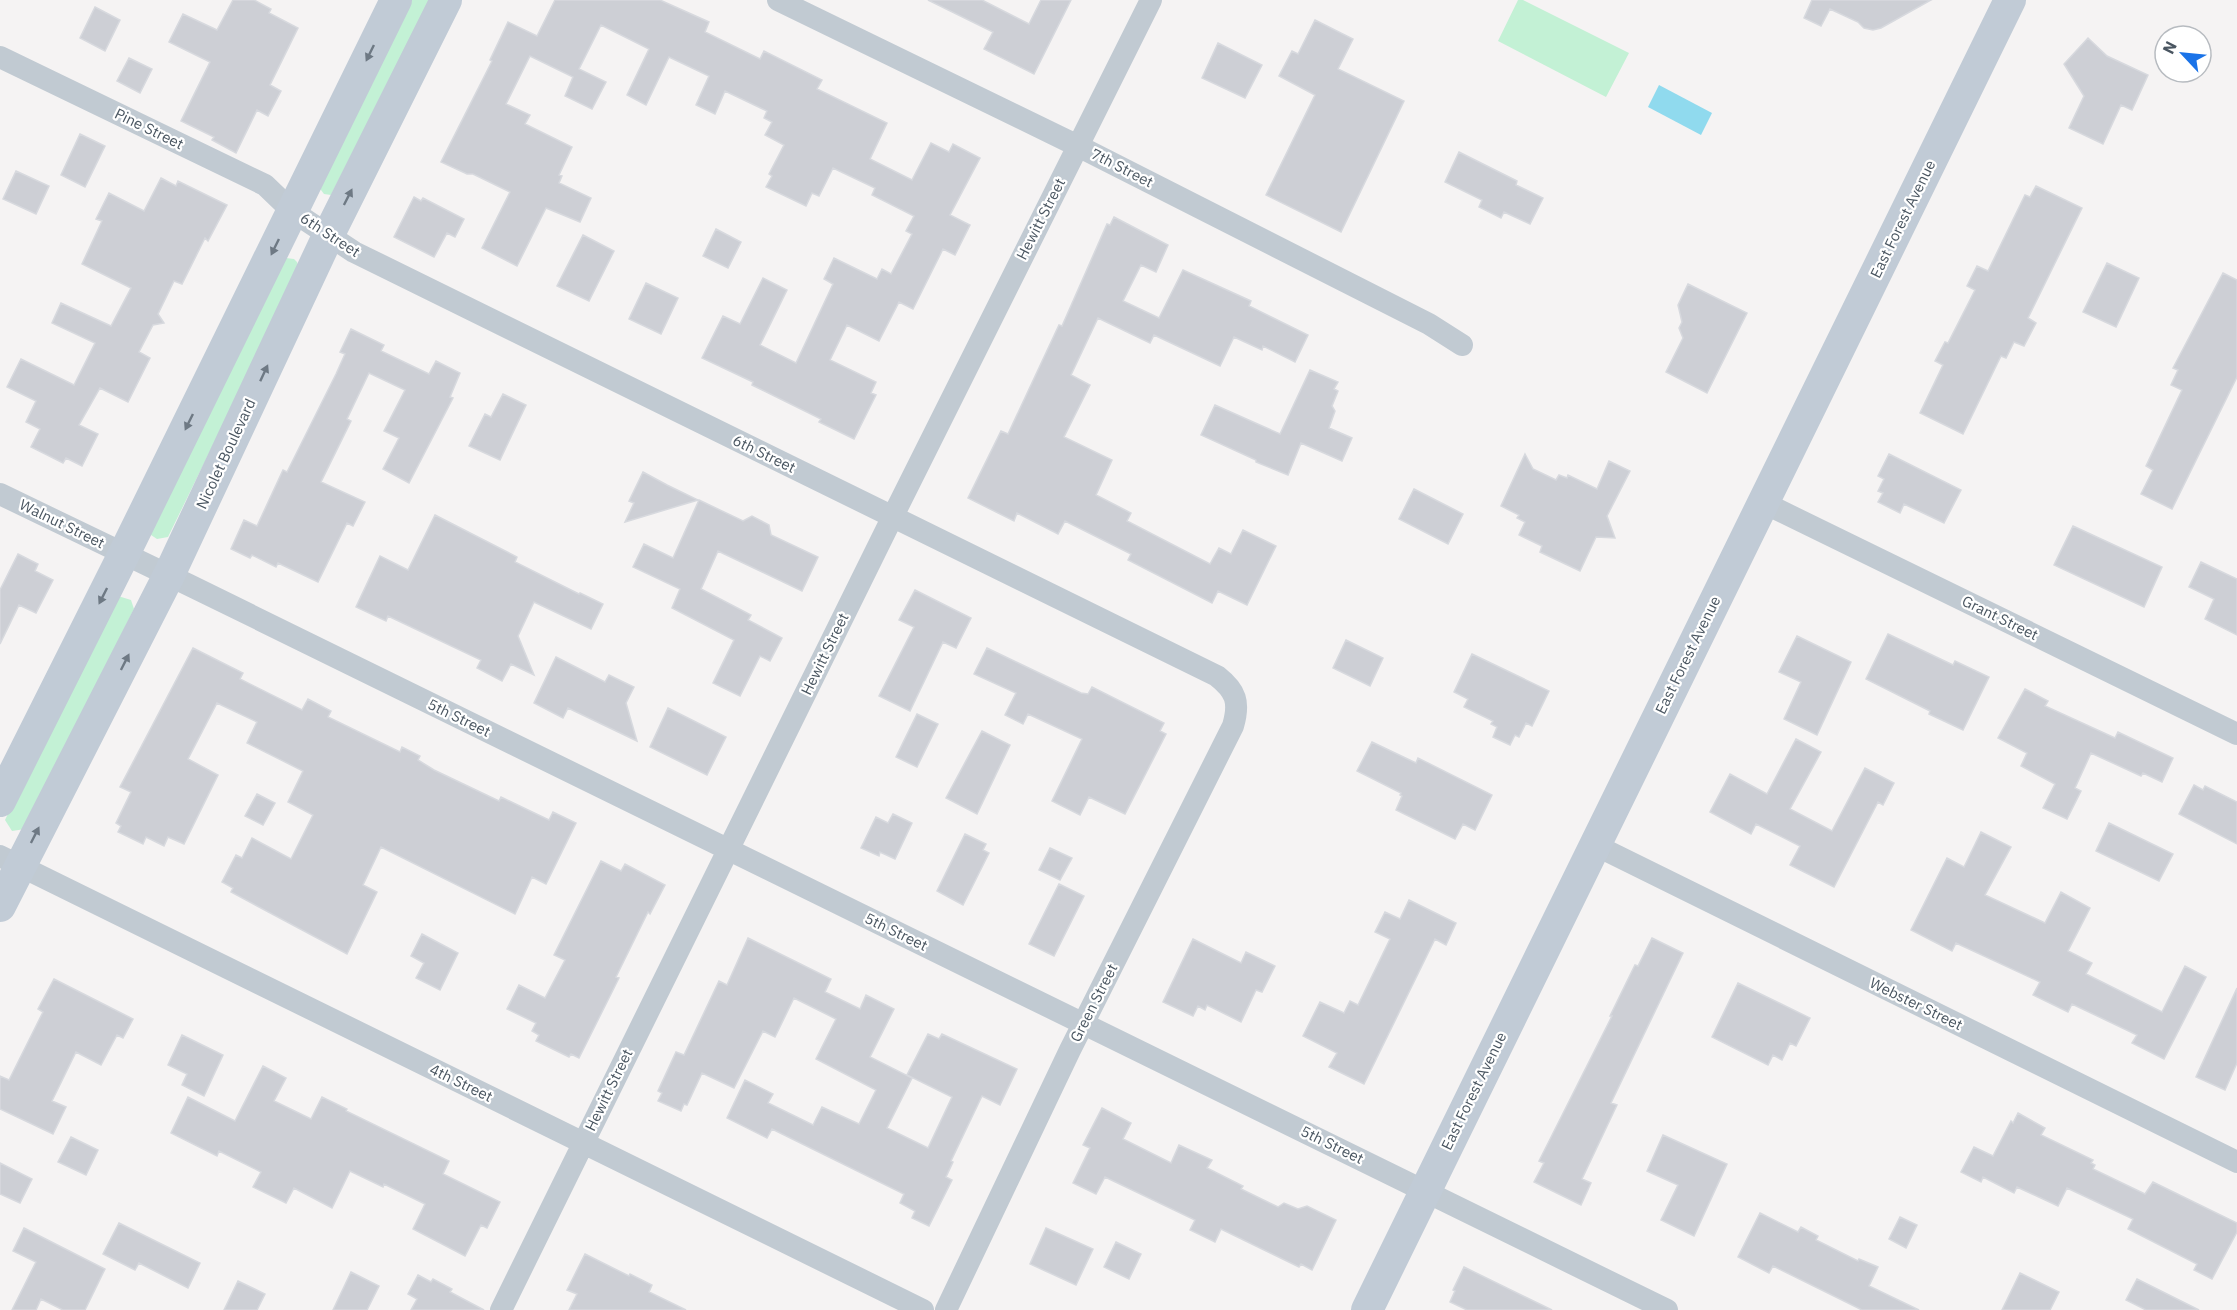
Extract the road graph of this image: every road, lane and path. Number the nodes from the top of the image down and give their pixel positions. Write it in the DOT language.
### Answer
graph roads {
  1 [pos="396,0"];
  2 [pos="446,0"];
  3 [pos="778,0"];
  4 [pos="1151,0"];
  5 [pos="2010,0"];
  6 [pos="0,57"];
  7 [pos="1078,146"];
  8 [pos="292,211"];
  9 [pos="328,236"];
  10 [pos="1462,345"];
  11 [pos="0,494"];
  12 [pos="1762,502"];
  13 [pos="893,516"];
  14 [pos="124,554"];
  15 [pos="169,575"];
  16 [pos="1234,695"];
  17 [pos="2237,734"];
  18 [pos="0,801"];
  19 [pos="1595,845"];
  20 [pos="728,849"];
  21 [pos="10,861"];
  22 [pos="0,906"];
  23 [pos="1083,1024"];
  24 [pos="583,1143"];
  25 [pos="2237,1162"];
  26 [pos="1425,1191"];
  27 [pos="501,1310"];
  28 [pos="923,1310"];
  29 [pos="946,1310"];
  30 [pos="1367,1310"];
  31 [pos="1667,1310"];
  1 -- 8 [label="street, one-way"];
  9 -- 2 [label="street, Nicolet Boulevard, one-way"];
  3 -- 7 [label="street, 7th Street"];
  4 -- 7 [label="street, Hewitt Street"];
  5 -- 12 [label="street, East Forest Avenue"];
  6 -- 8 [label="street, Pine Street"];
  7 -- 10 [label="street, 7th Street"];
  7 -- 13 [label="street, Hewitt Street"];
  8 -- 9 [label="street, 6th Street"];
  8 -- 14 [label="street, one-way"];
  9 -- 13 [label="street, 6th Street"];
  15 -- 9 [label="street, Nicolet Boulevard, one-way"];
  11 -- 14 [label="street, Walnut Street"];
  12 -- 17 [label="street, Grant Street"];
  12 -- 19 [label="street, East Forest Avenue"];
  13 -- 16 [label="street, 6th Street"];
  13 -- 20 [label="street, Hewitt Street"];
  14 -- 15 [label="street, 5th Street"];
  14 -- 18 [label="street, one-way"];
  15 -- 20 [label="street, 5th Street"];
  21 -- 15 [label="street, Nicolet Boulevard, one-way"];
  16 -- 23 [label="street, Green Street"];
  19 -- 25 [label="street, Webster Street"];
  19 -- 26 [label="street, East Forest Avenue"];
  20 -- 23 [label="street, 5th Street"];
  20 -- 24 [label="street, Hewitt Street"];
  21 -- 22 [label="street, Nicolet Boulevard"];
  21 -- 24 [label="street, 4th Street"];
  23 -- 26 [label="street, 5th Street"];
  23 -- 29 [label="street, Green Street"];
  24 -- 27 [label="street, Hewitt Street"];
  24 -- 28 [label="street, 4th Street"];
  26 -- 30 [label="street, East Forest Avenue"];
  26 -- 31 [label="street, 5th Street"];
}
